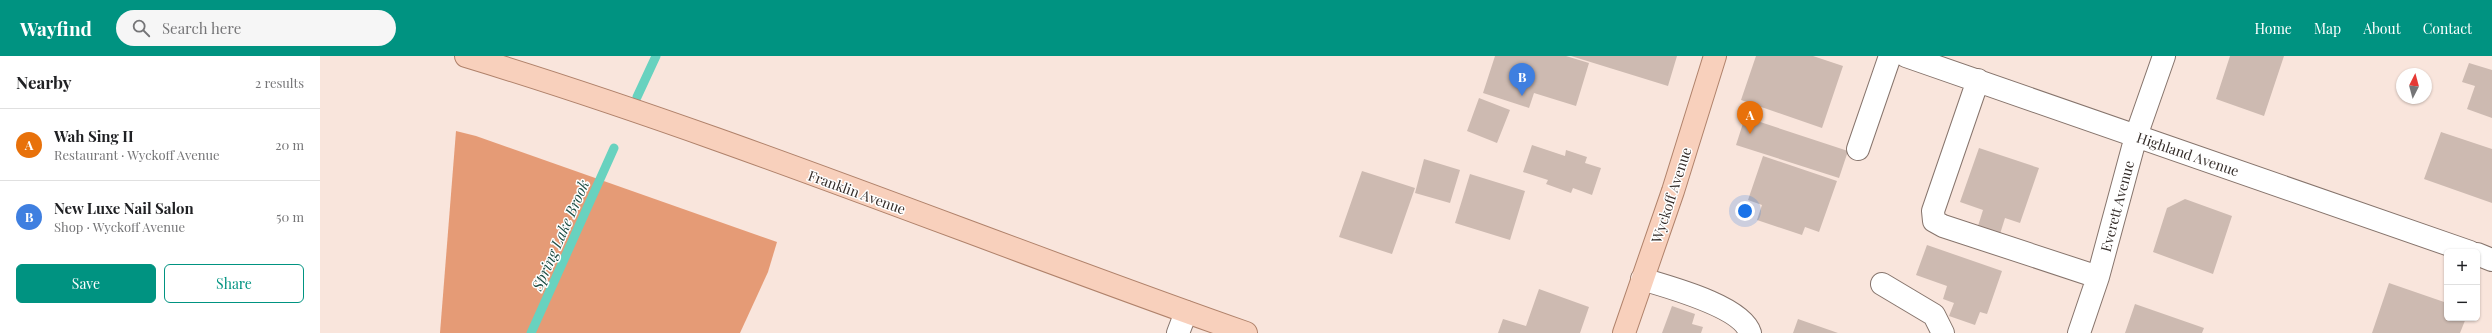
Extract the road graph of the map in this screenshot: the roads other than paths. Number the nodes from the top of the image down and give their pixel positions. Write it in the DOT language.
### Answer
graph roads {
  1 [pos="466,56"];
  2 [pos="1715,56"];
  3 [pos="1890,56"];
  4 [pos="1906,56"];
  5 [pos="2164,56"];
  6 [pos="1978,80"];
  7 [pos="2136,136"];
  8 [pos="1858,149"];
  9 [pos="2461,249"];
  10 [pos="2480,255"];
  11 [pos="2492,260"];
  12 [pos="2098,277"];
  13 [pos="1642,279"];
  14 [pos="1882,284"];
  15 [pos="1186,312"];
  16 [pos="1178,333"];
  17 [pos="1246,333"];
  18 [pos="1624,333"];
  19 [pos="1750,333"];
  20 [pos="1943,333"];
  21 [pos="2079,333"];
  1 -- 15 [label="main road, Franklin Avenue"];
  2 -- 13 [label="main road, Wyckoff Avenue"];
  3 -- 8 [label="street"];
  4 -- 6 [label="street, Highland Avenue"];
  5 -- 7 [label="street, Everett Avenue"];
  6 -- 7 [label="street, Highland Avenue"];
  6 -- 12 [label="street"];
  7 -- 9 [label="street, Highland Avenue"];
  7 -- 12 [label="street, Everett Avenue"];
  10 -- 11 [label="street"];
  12 -- 21 [label="street, Everett Avenue"];
  13 -- 18 [label="main road, Wyckoff Avenue"];
  13 -- 19 [label="street"];
  14 -- 20 [label="street"];
  15 -- 16 [label="street"];
  15 -- 17 [label="main road, Franklin Avenue"];
}
